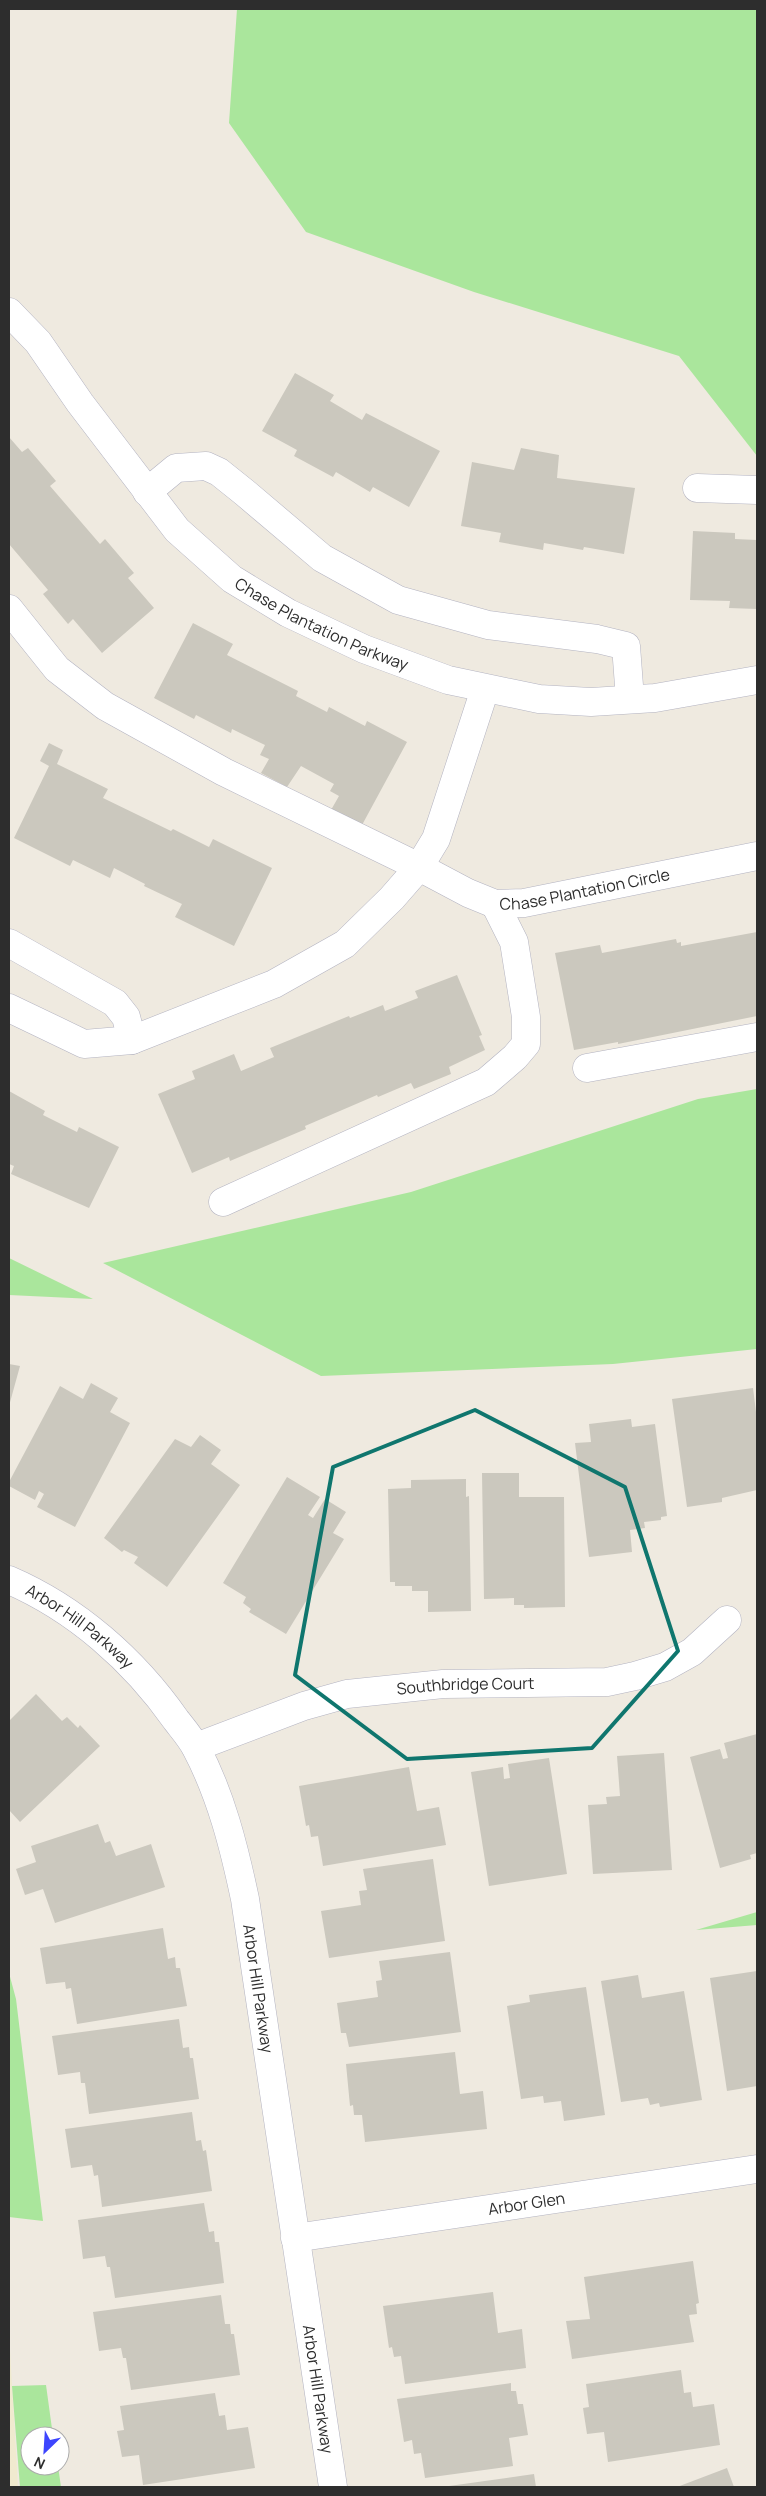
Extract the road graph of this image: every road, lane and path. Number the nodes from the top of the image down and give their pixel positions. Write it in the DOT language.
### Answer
graph roads {
  1 [pos="9,312"];
  2 [pos="697,488"];
  3 [pos="757,490"];
  4 [pos="147,492"];
  5 [pos="9,609"];
  6 [pos="757,680"];
  7 [pos="485,689"];
  8 [pos="630,699"];
  9 [pos="757,856"];
  10 [pos="419,867"];
  11 [pos="495,904"];
  12 [pos="9,943"];
  13 [pos="9,1008"];
  14 [pos="757,1037"];
  15 [pos="132,1040"];
  16 [pos="587,1068"];
  17 [pos="223,1202"];
  18 [pos="9,1580"];
  19 [pos="727,1620"];
  20 [pos="196,1747"];
  21 [pos="756,2176"];
  22 [pos="295,2238"];
  23 [pos="333,2487"];
  1 -- 4 [label="street, Chase Plantation Parkway"];
  2 -- 3 [label="street"];
  4 -- 7 [label="street, Chase Plantation Parkway"];
  4 -- 8 [label="street"];
  5 -- 10 [label="street, Chase Plantation Circle"];
  6 -- 8 [label="street, Chase Plantation Parkway"];
  7 -- 8 [label="street, Chase Plantation Parkway"];
  7 -- 10 [label="street"];
  9 -- 11 [label="street, Chase Plantation Circle"];
  10 -- 11 [label="street, Chase Plantation Circle"];
  10 -- 15 [label="street"];
  11 -- 17 [label="street"];
  12 -- 15 [label="street"];
  13 -- 15 [label="street"];
  14 -- 16 [label="street"];
  18 -- 20 [label="street, Arbor Hill Parkway"];
  19 -- 20 [label="street, Southbridge Court"];
  20 -- 22 [label="street, Arbor Hill Parkway"];
  21 -- 22 [label="street, Arbor Glen"];
  22 -- 23 [label="street, Arbor Hill Parkway"];
}
